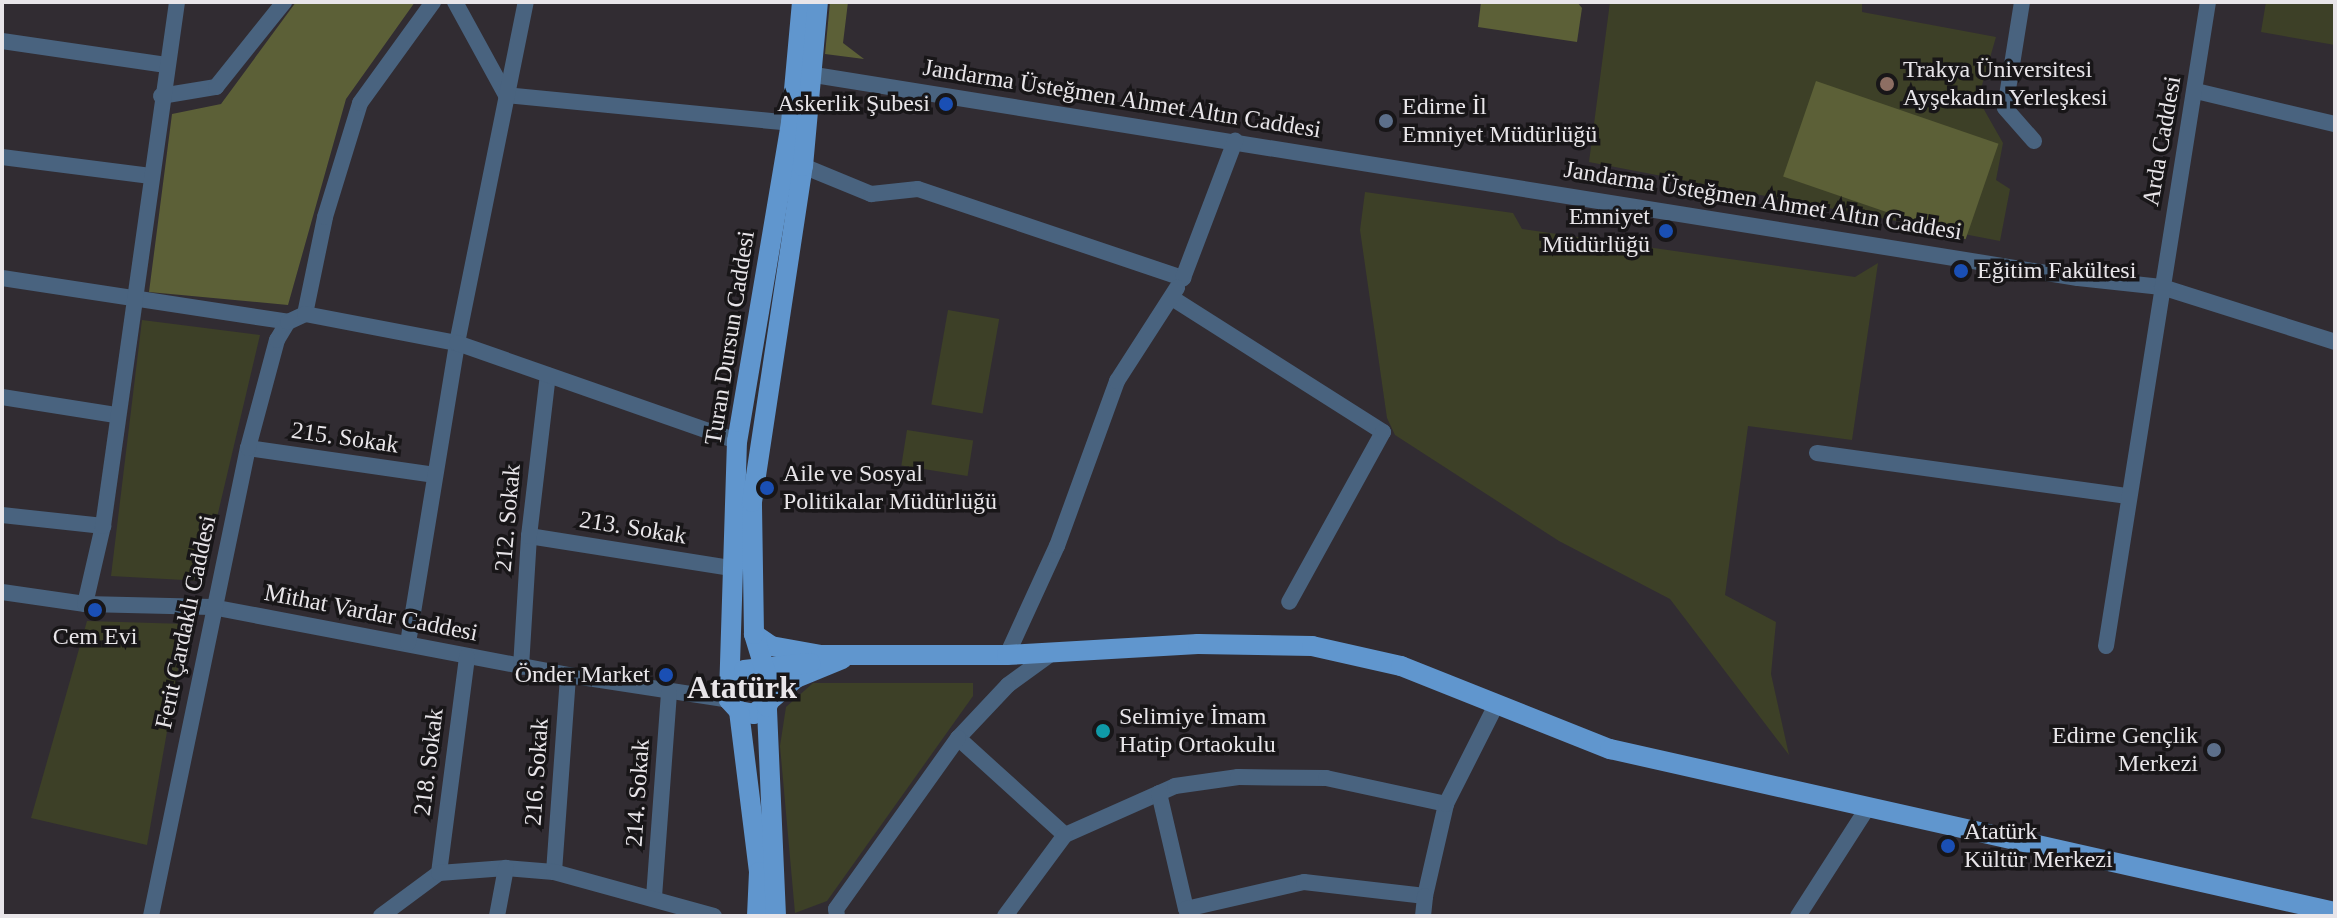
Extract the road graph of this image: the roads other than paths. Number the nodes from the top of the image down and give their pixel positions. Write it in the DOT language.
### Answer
graph roads {
  1 [pos="177,2"];
  2 [pos="284,2"];
  3 [pos="433,2"];
  4 [pos="455,2"];
  5 [pos="526,2"];
  6 [pos="802,2"];
  7 [pos="818,2"];
  8 [pos="2022,2"];
  9 [pos="2208,2"];
  10 [pos="2,41"];
  11 [pos="166,65"];
  12 [pos="804,73"];
  13 [pos="2196,91"];
  14 [pos="506,95"];
  15 [pos="161,96"];
  16 [pos="791,123"];
  17 [pos="2335,124"];
  18 [pos="1235,141"];
  19 [pos="2034,141"];
  20 [pos="2,157"];
  21 [pos="803,166"];
  22 [pos="151,176"];
  23 [pos="2,278"];
  24 [pos="1183,278"];
  25 [pos="2162,287"];
  26 [pos="134,298"];
  27 [pos="1172,298"];
  28 [pos="305,314"];
  29 [pos="288,322"];
  30 [pos="2335,342"];
  31 [pos="457,343"];
  32 [pos="548,375"];
  33 [pos="2,397"];
  34 [pos="116,415"];
  35 [pos="737,441"];
  36 [pos="248,448"];
  37 [pos="1817,453"];
  38 [pos="435,475"];
  39 [pos="2128,496"];
  40 [pos="2,515"];
  41 [pos="103,526"];
  42 [pos="529,536"];
  43 [pos="731,568"];
  44 [pos="2,592"];
  45 [pos="1289,602"];
  46 [pos="85,604"];
  47 [pos="212,607"];
  48 [pos="754,634"];
  49 [pos="408,643"];
  50 [pos="2106,646"];
  51 [pos="1052,653"];
  52 [pos="1007,655"];
  53 [pos="467,657"];
  54 [pos="844,658"];
  55 [pos="521,667"];
  56 [pos="763,671"];
  57 [pos="568,675"];
  58 [pos="669,693"];
  59 [pos="732,699"];
  60 [pos="1496,705"];
  61 [pos="767,707"];
  62 [pos="958,738"];
  63 [pos="1159,793"];
  64 [pos="1446,804"];
  65 [pos="1866,810"];
  66 [pos="1065,835"];
  67 [pos="506,868"];
  68 [pos="554,872"];
  69 [pos="439,873"];
  70 [pos="1425,896"];
  71 [pos="654,897"];
  72 [pos="2335,912"];
  73 [pos="1185,914"];
  74 [pos="773,915"];
  75 [pos="151,916"];
  76 [pos="381,916"];
  77 [pos="497,916"];
  78 [pos="714,916"];
  79 [pos="837,916"];
  80 [pos="1005,916"];
  81 [pos="1423,916"];
  82 [pos="1798,916"];
  1 -- 11 [label="street"];
  2 -- 15 [label="street"];
  3 -- 28 [label="street"];
  4 -- 14 [label="street"];
  5 -- 14 [label="street"];
  6 -- 12 [label="main road, Turan Dursun Caddesi"];
  7 -- 12 [label="main road, Turan Dursun Caddesi"];
  8 -- 19 [label="street"];
  9 -- 13 [label="street, Arda Caddesi"];
  10 -- 11 [label="street"];
  11 -- 15 [label="street"];
  12 -- 16 [label="main road, Turan Dursun Caddesi"];
  12 -- 18 [label="street, Jandarma Üsteğmen Ahmet Altın Caddesi"];
  12 -- 21 [label="main road, Turan Dursun Caddesi"];
  13 -- 17 [label="street"];
  13 -- 25 [label="street, Arda Caddesi"];
  14 -- 16 [label="street"];
  14 -- 31 [label="street"];
  15 -- 22 [label="street"];
  16 -- 35 [label="main road, Turan Dursun Caddesi"];
  18 -- 24 [label="street"];
  18 -- 25 [label="street, Jandarma Üsteğmen Ahmet Altın Caddesi"];
  20 -- 22 [label="street"];
  21 -- 24 [label="street"];
  21 -- 48 [label="main road, Turan Dursun Caddesi"];
  22 -- 26 [label="street"];
  23 -- 26 [label="street"];
  24 -- 27 [label="street"];
  25 -- 30 [label="street, Jandarma Üsteğmen Ahmet Altın Caddesi"];
  25 -- 39 [label="street, Arda Caddesi"];
  26 -- 29 [label="street"];
  26 -- 34 [label="street"];
  27 -- 45 [label="street"];
  27 -- 52 [label="street"];
  28 -- 29 [label="street"];
  28 -- 31 [label="street"];
  29 -- 36 [label="street, Ferit Çardaklı Caddesi"];
  31 -- 32 [label="street"];
  31 -- 38 [label="street"];
  32 -- 35 [label="street"];
  32 -- 42 [label="street, 212. Sokak"];
  33 -- 34 [label="street"];
  34 -- 41 [label="street"];
  35 -- 43 [label="main road, Turan Dursun Caddesi"];
  36 -- 38 [label="street, 215. Sokak"];
  36 -- 47 [label="street, Ferit Çardaklı Caddesi"];
  37 -- 39 [label="street"];
  38 -- 49 [label="street"];
  39 -- 50 [label="street, Arda Caddesi"];
  40 -- 41 [label="street"];
  41 -- 46 [label="street"];
  42 -- 43 [label="street, 213. Sokak"];
  42 -- 55 [label="street, 212. Sokak"];
  43 -- 59 [label="main road, Turan Dursun Caddesi"];
  44 -- 46 [label="street, Mithat Vardar Caddesi"];
  46 -- 47 [label="street, Mithat Vardar Caddesi"];
  47 -- 49 [label="street, Mithat Vardar Caddesi"];
  47 -- 75 [label="street, Ferit Çardaklı Caddesi"];
  48 -- 54 [label="main road"];
  48 -- 56 [label="main road, Turan Dursun Caddesi"];
  49 -- 53 [label="street, Mithat Vardar Caddesi"];
  51 -- 52 [label="main road"];
  51 -- 60 [label="main road"];
  51 -- 62 [label="street"];
  52 -- 54 [label="main road"];
  53 -- 55 [label="street, Mithat Vardar Caddesi"];
  53 -- 69 [label="street, 218. Sokak"];
  54 -- 56 [label="main road"];
  54 -- 61 [label="main road"];
  55 -- 57 [label="street, Mithat Vardar Caddesi"];
  56 -- 59 [label="main road"];
  56 -- 61 [label="main road"];
  57 -- 58 [label="street, Mithat Vardar Caddesi"];
  57 -- 68 [label="street, 216. Sokak"];
  58 -- 59 [label="street, Mithat Vardar Caddesi"];
  58 -- 71 [label="street, 214. Sokak"];
  59 -- 61 [label="main road"];
  59 -- 74 [label="main road, Turan Dursun Caddesi"];
  60 -- 64 [label="street"];
  60 -- 65 [label="main road"];
  61 -- 74 [label="main road, Turan Dursun Caddesi"];
  62 -- 66 [label="street"];
  62 -- 79 [label="street"];
  63 -- 64 [label="street"];
  63 -- 66 [label="street"];
  63 -- 73 [label="street"];
  64 -- 70 [label="street"];
  65 -- 72 [label="main road"];
  65 -- 82 [label="street"];
  66 -- 80 [label="street"];
  67 -- 68 [label="street"];
  67 -- 69 [label="street"];
  67 -- 77 [label="street"];
  68 -- 71 [label="street"];
  69 -- 76 [label="street"];
  70 -- 73 [label="street"];
  70 -- 81 [label="street"];
  71 -- 78 [label="street"];
}
